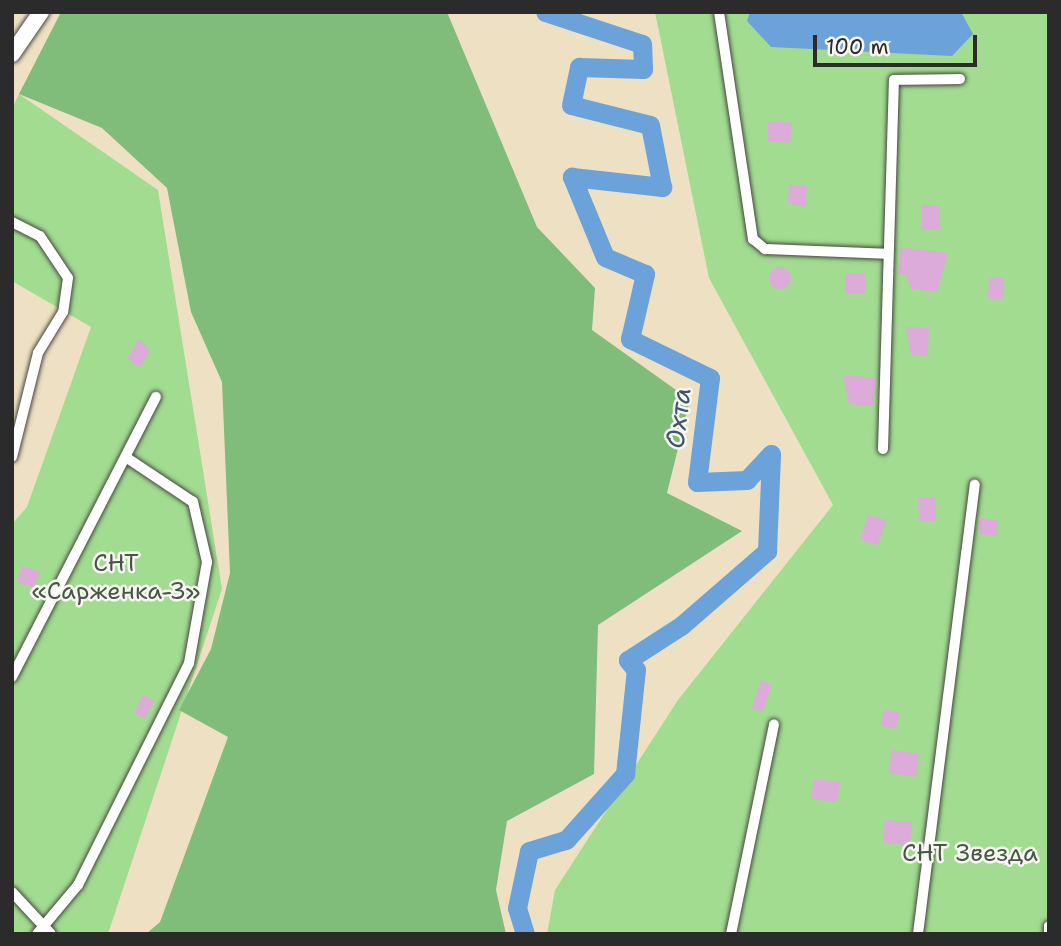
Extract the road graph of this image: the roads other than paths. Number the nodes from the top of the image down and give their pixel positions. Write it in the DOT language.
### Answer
graph roads {
  1 [pos="41,12"];
  2 [pos="719,12"];
  3 [pos="12,54"];
  4 [pos="960,79"];
  5 [pos="12,222"];
  6 [pos="887,254"];
  7 [pos="156,397"];
  8 [pos="883,449"];
  9 [pos="12,457"];
  10 [pos="127,458"];
  11 [pos="975,485"];
  12 [pos="12,677"];
  13 [pos="774,724"];
  14 [pos="12,892"];
  15 [pos="1049,926"];
  16 [pos="44,931"];
  17 [pos="730,934"];
  18 [pos="918,934"];
  19 [pos="1049,934"];
  1 -- 3 [label="main road"];
  2 -- 6 [label="street"];
  4 -- 6 [label="street"];
  5 -- 9 [label="street"];
  6 -- 8 [label="street"];
  7 -- 10 [label="street"];
  10 -- 12 [label="street"];
  10 -- 16 [label="street"];
  11 -- 18 [label="street"];
  13 -- 17 [label="street"];
  14 -- 16 [label="street"];
  15 -- 19 [label="street"];
}
